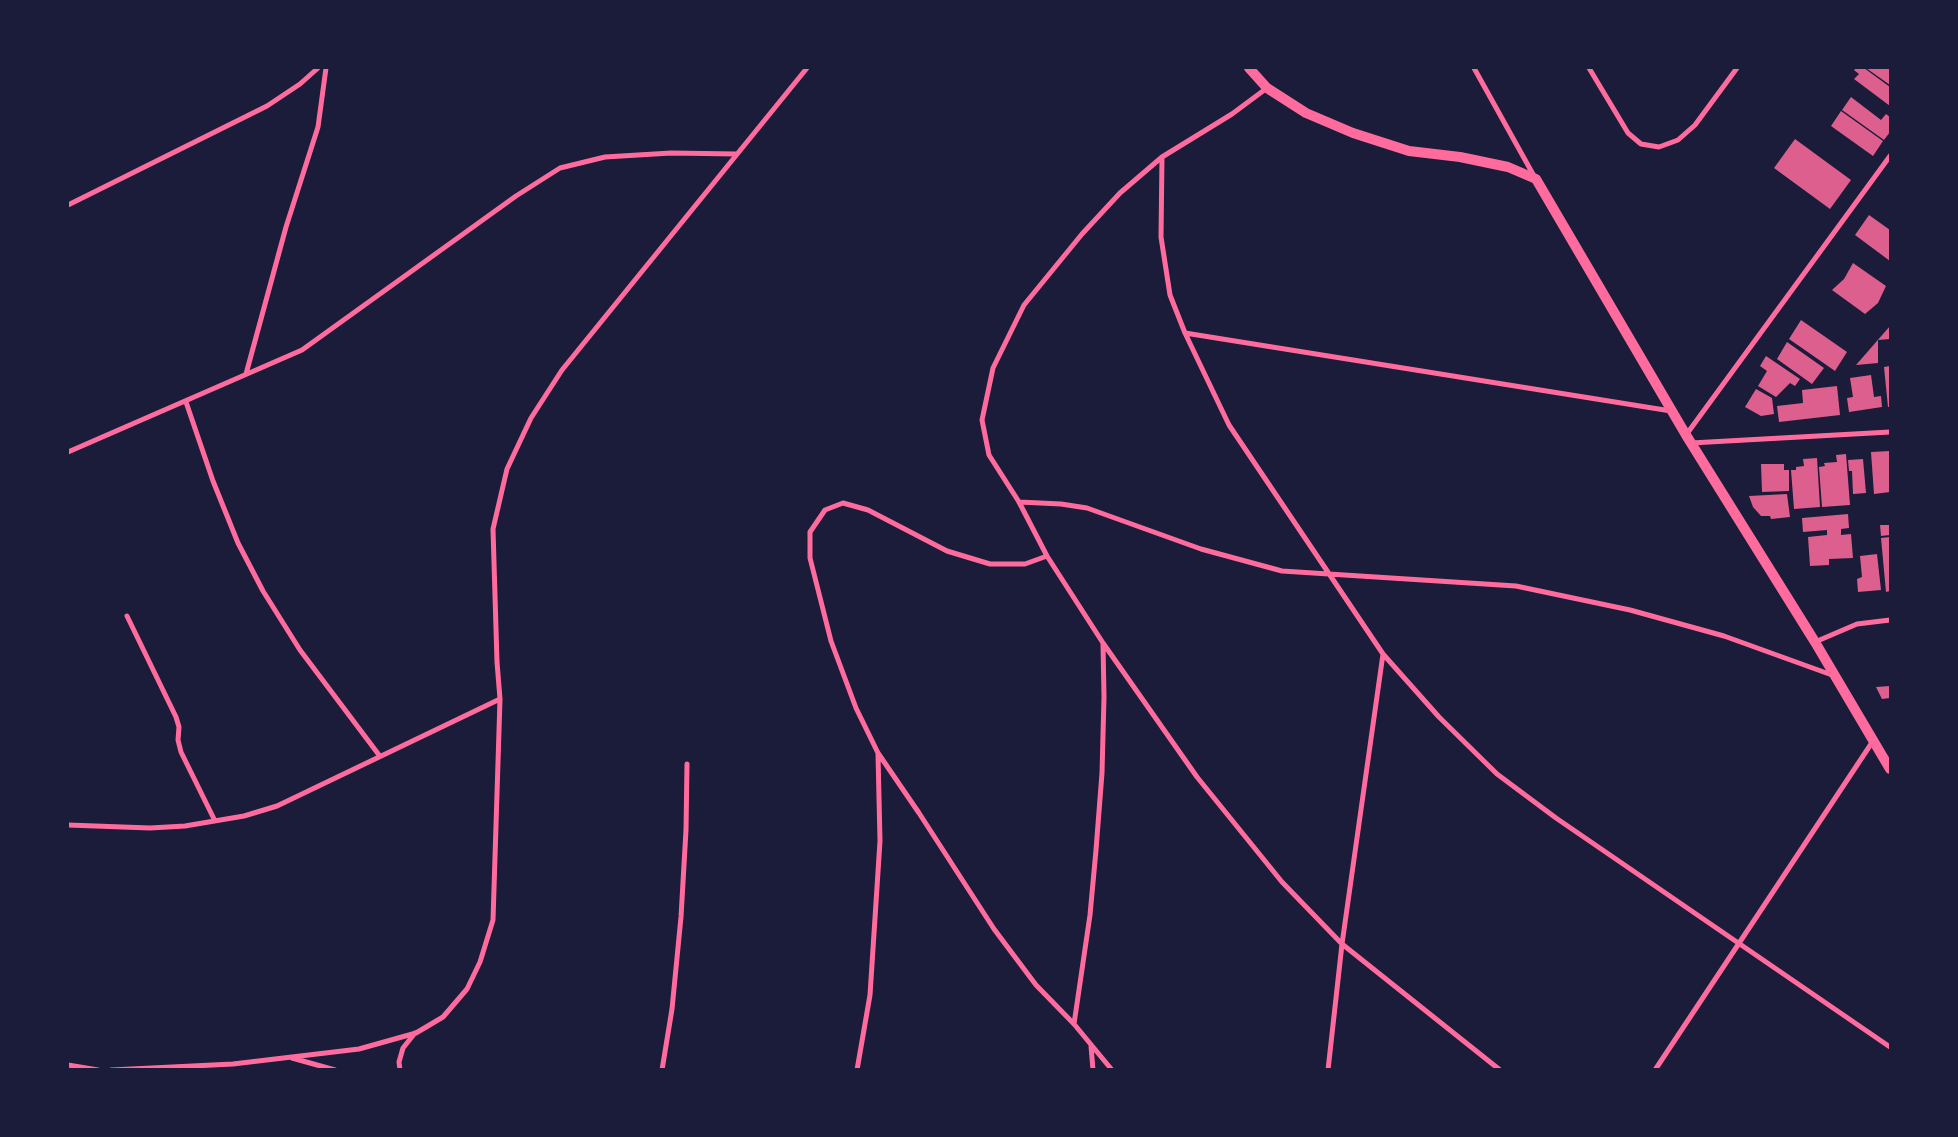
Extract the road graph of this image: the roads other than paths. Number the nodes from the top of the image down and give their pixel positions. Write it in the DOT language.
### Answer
graph roads {
  1 [pos="318,68"];
  2 [pos="326,68"];
  3 [pos="807,68"];
  4 [pos="1249,68"];
  5 [pos="1474,68"];
  6 [pos="1589,68"];
  7 [pos="1737,68"];
  8 [pos="1267,88"];
  9 [pos="737,154"];
  10 [pos="1890,156"];
  11 [pos="1162,157"];
  12 [pos="1536,178"];
  13 [pos="68,205"];
  14 [pos="1185,333"];
  15 [pos="246,374"];
  16 [pos="186,402"];
  17 [pos="1672,411"];
  18 [pos="1890,432"];
  19 [pos="1689,439"];
  20 [pos="68,452"];
  21 [pos="1019,502"];
  22 [pos="1048,556"];
  23 [pos="1328,574"];
  24 [pos="127,616"];
  25 [pos="1890,620"];
  26 [pos="1815,642"];
  27 [pos="1103,643"];
  28 [pos="1383,654"];
  29 [pos="1835,676"];
  30 [pos="500,699"];
  31 [pos="1874,741"];
  32 [pos="878,752"];
  33 [pos="379,755"];
  34 [pos="687,764"];
  35 [pos="1890,769"];
  36 [pos="215,821"];
  37 [pos="68,825"];
  38 [pos="1342,944"];
  39 [pos="1739,944"];
  40 [pos="1074,1024"];
  41 [pos="416,1033"];
  42 [pos="1091,1046"];
  43 [pos="1890,1047"];
  44 [pos="289,1057"];
  45 [pos="68,1065"];
  46 [pos="98,1070"];
  47 [pos="111,1070"];
  48 [pos="335,1070"];
  49 [pos="400,1070"];
  50 [pos="662,1070"];
  51 [pos="857,1070"];
  52 [pos="1093,1070"];
  53 [pos="1112,1070"];
  54 [pos="1328,1070"];
  55 [pos="1500,1070"];
  56 [pos="1655,1070"];
  1 -- 13 [label="street"];
  2 -- 15 [label="street"];
  3 -- 9 [label="street"];
  4 -- 8 [label="main road"];
  5 -- 12 [label="street"];
  6 -- 7 [label="street"];
  8 -- 11 [label="street"];
  8 -- 12 [label="main road"];
  9 -- 15 [label="street"];
  9 -- 30 [label="street"];
  10 -- 19 [label="street"];
  11 -- 14 [label="street"];
  11 -- 21 [label="street"];
  12 -- 17 [label="main road"];
  14 -- 17 [label="street"];
  14 -- 23 [label="street"];
  15 -- 16 [label="street"];
  16 -- 20 [label="street"];
  16 -- 33 [label="street"];
  17 -- 19 [label="main road"];
  18 -- 19 [label="street"];
  19 -- 26 [label="main road"];
  21 -- 22 [label="street"];
  21 -- 23 [label="street"];
  22 -- 27 [label="street"];
  22 -- 32 [label="street"];
  23 -- 28 [label="street"];
  23 -- 29 [label="street"];
  24 -- 36 [label="street"];
  25 -- 26 [label="street"];
  26 -- 29 [label="main road"];
  27 -- 38 [label="street"];
  27 -- 40 [label="street"];
  28 -- 38 [label="street"];
  28 -- 39 [label="street"];
  29 -- 31 [label="main road"];
  30 -- 33 [label="street"];
  30 -- 41 [label="street"];
  31 -- 35 [label="main road"];
  31 -- 39 [label="street"];
  32 -- 40 [label="street"];
  32 -- 51 [label="street"];
  33 -- 36 [label="street"];
  34 -- 50 [label="street"];
  36 -- 37 [label="street"];
  38 -- 54 [label="street"];
  38 -- 55 [label="street"];
  39 -- 43 [label="street"];
  39 -- 56 [label="street"];
  40 -- 42 [label="street"];
  41 -- 44 [label="street"];
  41 -- 49 [label="street"];
  42 -- 52 [label="street"];
  42 -- 53 [label="street"];
  44 -- 47 [label="street"];
  44 -- 48 [label="street"];
  45 -- 46 [label="street"];
}
